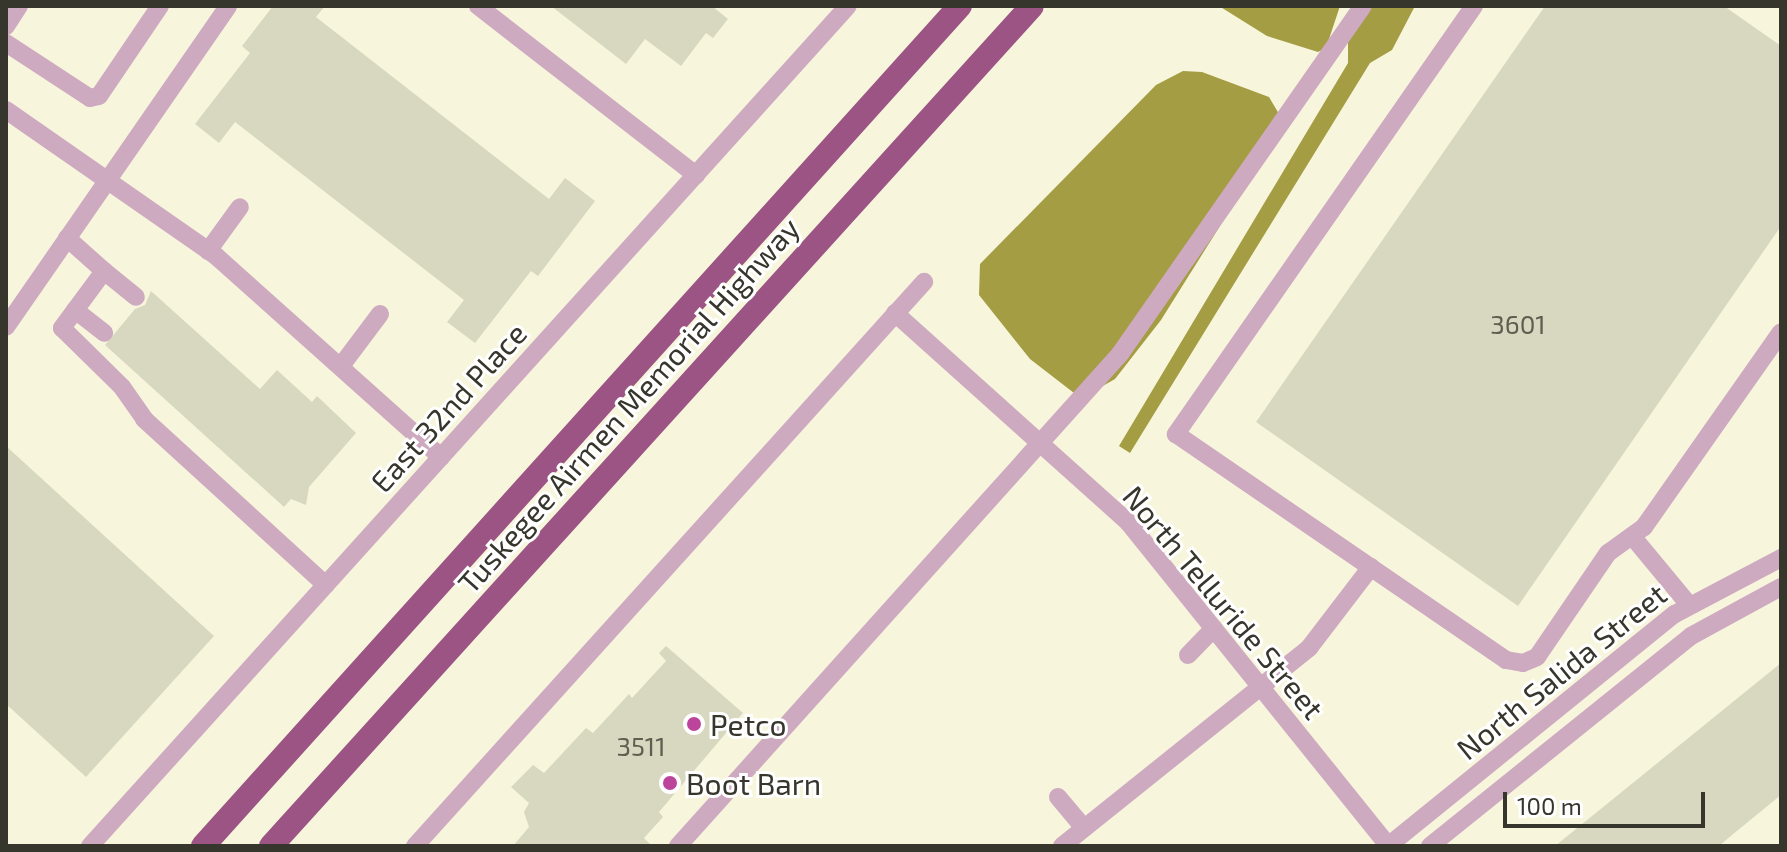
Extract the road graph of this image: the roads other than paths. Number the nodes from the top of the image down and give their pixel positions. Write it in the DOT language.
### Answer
graph roads {
  1 [pos="19,6"];
  2 [pos="160,6"];
  3 [pos="228,6"];
  4 [pos="478,6"];
  5 [pos="848,6"];
  6 [pos="958,6"];
  7 [pos="1032,6"];
  8 [pos="1052,6"];
  9 [pos="1363,6"];
  10 [pos="1474,6"];
  11 [pos="6,26"];
  12 [pos="6,43"];
  13 [pos="6,110"];
  14 [pos="696,175"];
  15 [pos="107,181"];
  16 [pos="868,188"];
  17 [pos="240,207"];
  18 [pos="67,238"];
  19 [pos="208,251"];
  20 [pos="104,271"];
  21 [pos="924,282"];
  22 [pos="136,297"];
  23 [pos="75,310"];
  24 [pos="895,313"];
  25 [pos="380,314"];
  26 [pos="6,327"];
  27 [pos="1781,332"];
  28 [pos="104,333"];
  29 [pos="341,366"];
  30 [pos="1041,444"];
  31 [pos="441,457"];
  32 [pos="1632,536"];
  33 [pos="1781,558"];
  34 [pos="1371,567"];
  35 [pos="326,585"];
  36 [pos="1781,587"];
  37 [pos="1689,605"];
  38 [pos="1214,628"];
  39 [pos="1188,655"];
  40 [pos="1260,685"];
  41 [pos="1058,797"];
  42 [pos="1084,828"];
  43 [pos="90,846"];
  44 [pos="203,846"];
  45 [pos="271,846"];
  46 [pos="415,846"];
  47 [pos="678,846"];
  48 [pos="1062,846"];
  49 [pos="1388,846"];
  50 [pos="1430,846"];
  1 -- 11 [label="street"];
  2 -- 12 [label="street"];
  3 -- 15 [label="street"];
  4 -- 14 [label="street"];
  5 -- 14 [label="street, East 32nd Place"];
  6 -- 44 [label="highway, Tuskegee Airmen Memorial Highway"];
  7 -- 16 [label="highway, Tuskegee Airmen Memorial Highway"];
  8 -- 16 [label="highway"];
  9 -- 30 [label="street"];
  10 -- 34 [label="street"];
  13 -- 15 [label="street"];
  14 -- 31 [label="street, East 32nd Place"];
  15 -- 18 [label="street"];
  15 -- 19 [label="street"];
  16 -- 45 [label="highway, Tuskegee Airmen Memorial Highway"];
  17 -- 19 [label="street"];
  18 -- 20 [label="street"];
  18 -- 26 [label="street"];
  19 -- 29 [label="street"];
  20 -- 22 [label="street"];
  20 -- 23 [label="street"];
  21 -- 24 [label="street"];
  23 -- 28 [label="street"];
  23 -- 35 [label="street"];
  24 -- 30 [label="street, North Telluride Street"];
  24 -- 46 [label="street"];
  25 -- 29 [label="street"];
  27 -- 32 [label="street"];
  29 -- 31 [label="street"];
  30 -- 38 [label="street, North Telluride Street"];
  30 -- 47 [label="street"];
  31 -- 35 [label="street, East 32nd Place"];
  32 -- 34 [label="street"];
  32 -- 37 [label="street"];
  33 -- 37 [label="street, North Salida Street"];
  34 -- 40 [label="street"];
  35 -- 43 [label="street, East 32nd Place"];
  36 -- 50 [label="street, North Salida Street"];
  37 -- 49 [label="street, North Salida Street"];
  38 -- 39 [label="street"];
  38 -- 40 [label="street, North Telluride Street"];
  40 -- 42 [label="street"];
  40 -- 49 [label="street, North Telluride Street"];
  41 -- 42 [label="street"];
  42 -- 48 [label="street"];
}
